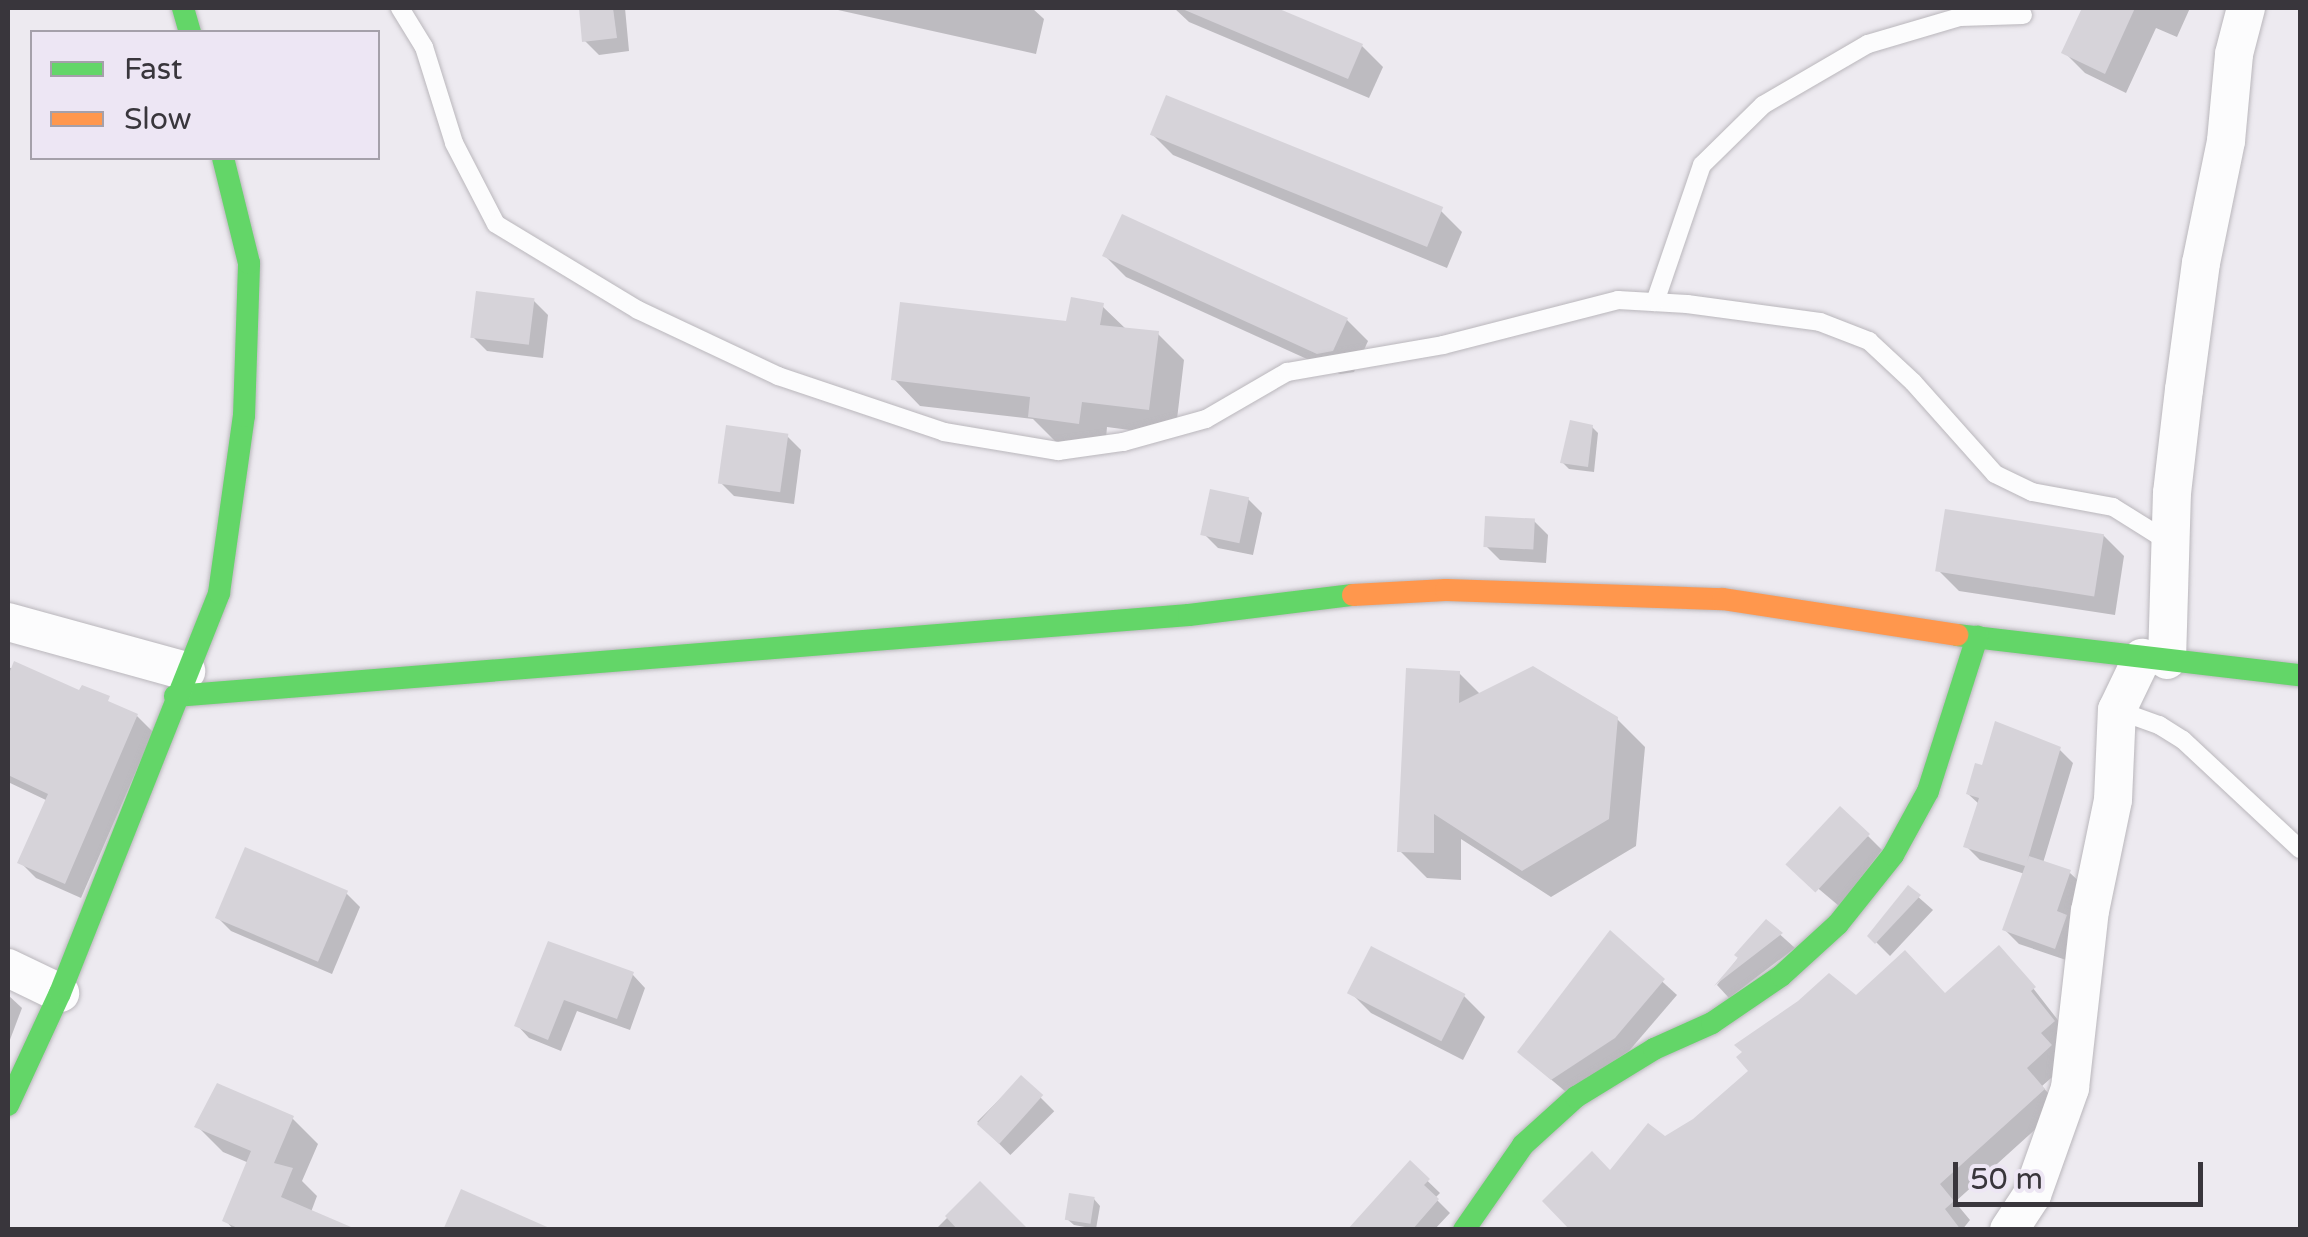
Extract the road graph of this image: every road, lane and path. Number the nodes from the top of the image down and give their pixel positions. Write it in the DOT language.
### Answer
graph roads {
  1 [pos="400,8"];
  2 [pos="2246,8"];
  3 [pos="2023,15"];
  4 [pos="223,160"];
  5 [pos="1655,302"];
  6 [pos="2172,544"];
  7 [pos="8,622"];
  8 [pos="1977,637"];
  9 [pos="2155,659"];
  10 [pos="2300,674"];
  11 [pos="180,683"];
  12 [pos="2117,710"];
  13 [pos="2300,849"];
  14 [pos="8,968"];
  15 [pos="60,993"];
  16 [pos="8,1105"];
  17 [pos="1464,1230"];
  18 [pos="2009,1230"];
  1 -- 5 [label="lane"];
  2 -- 6 [label="street"];
  3 -- 5 [label="lane"];
  4 -- 11 [label="street"];
  5 -- 6 [label="lane"];
  6 -- 9 [label="street"];
  7 -- 11 [label="street"];
  8 -- 9 [label="street"];
  8 -- 11 [label="street"];
  8 -- 17 [label="street"];
  9 -- 10 [label="street"];
  9 -- 12 [label="street"];
  11 -- 15 [label="street"];
  12 -- 13 [label="lane"];
  12 -- 18 [label="street"];
  14 -- 15 [label="street"];
  15 -- 16 [label="street"];
}
